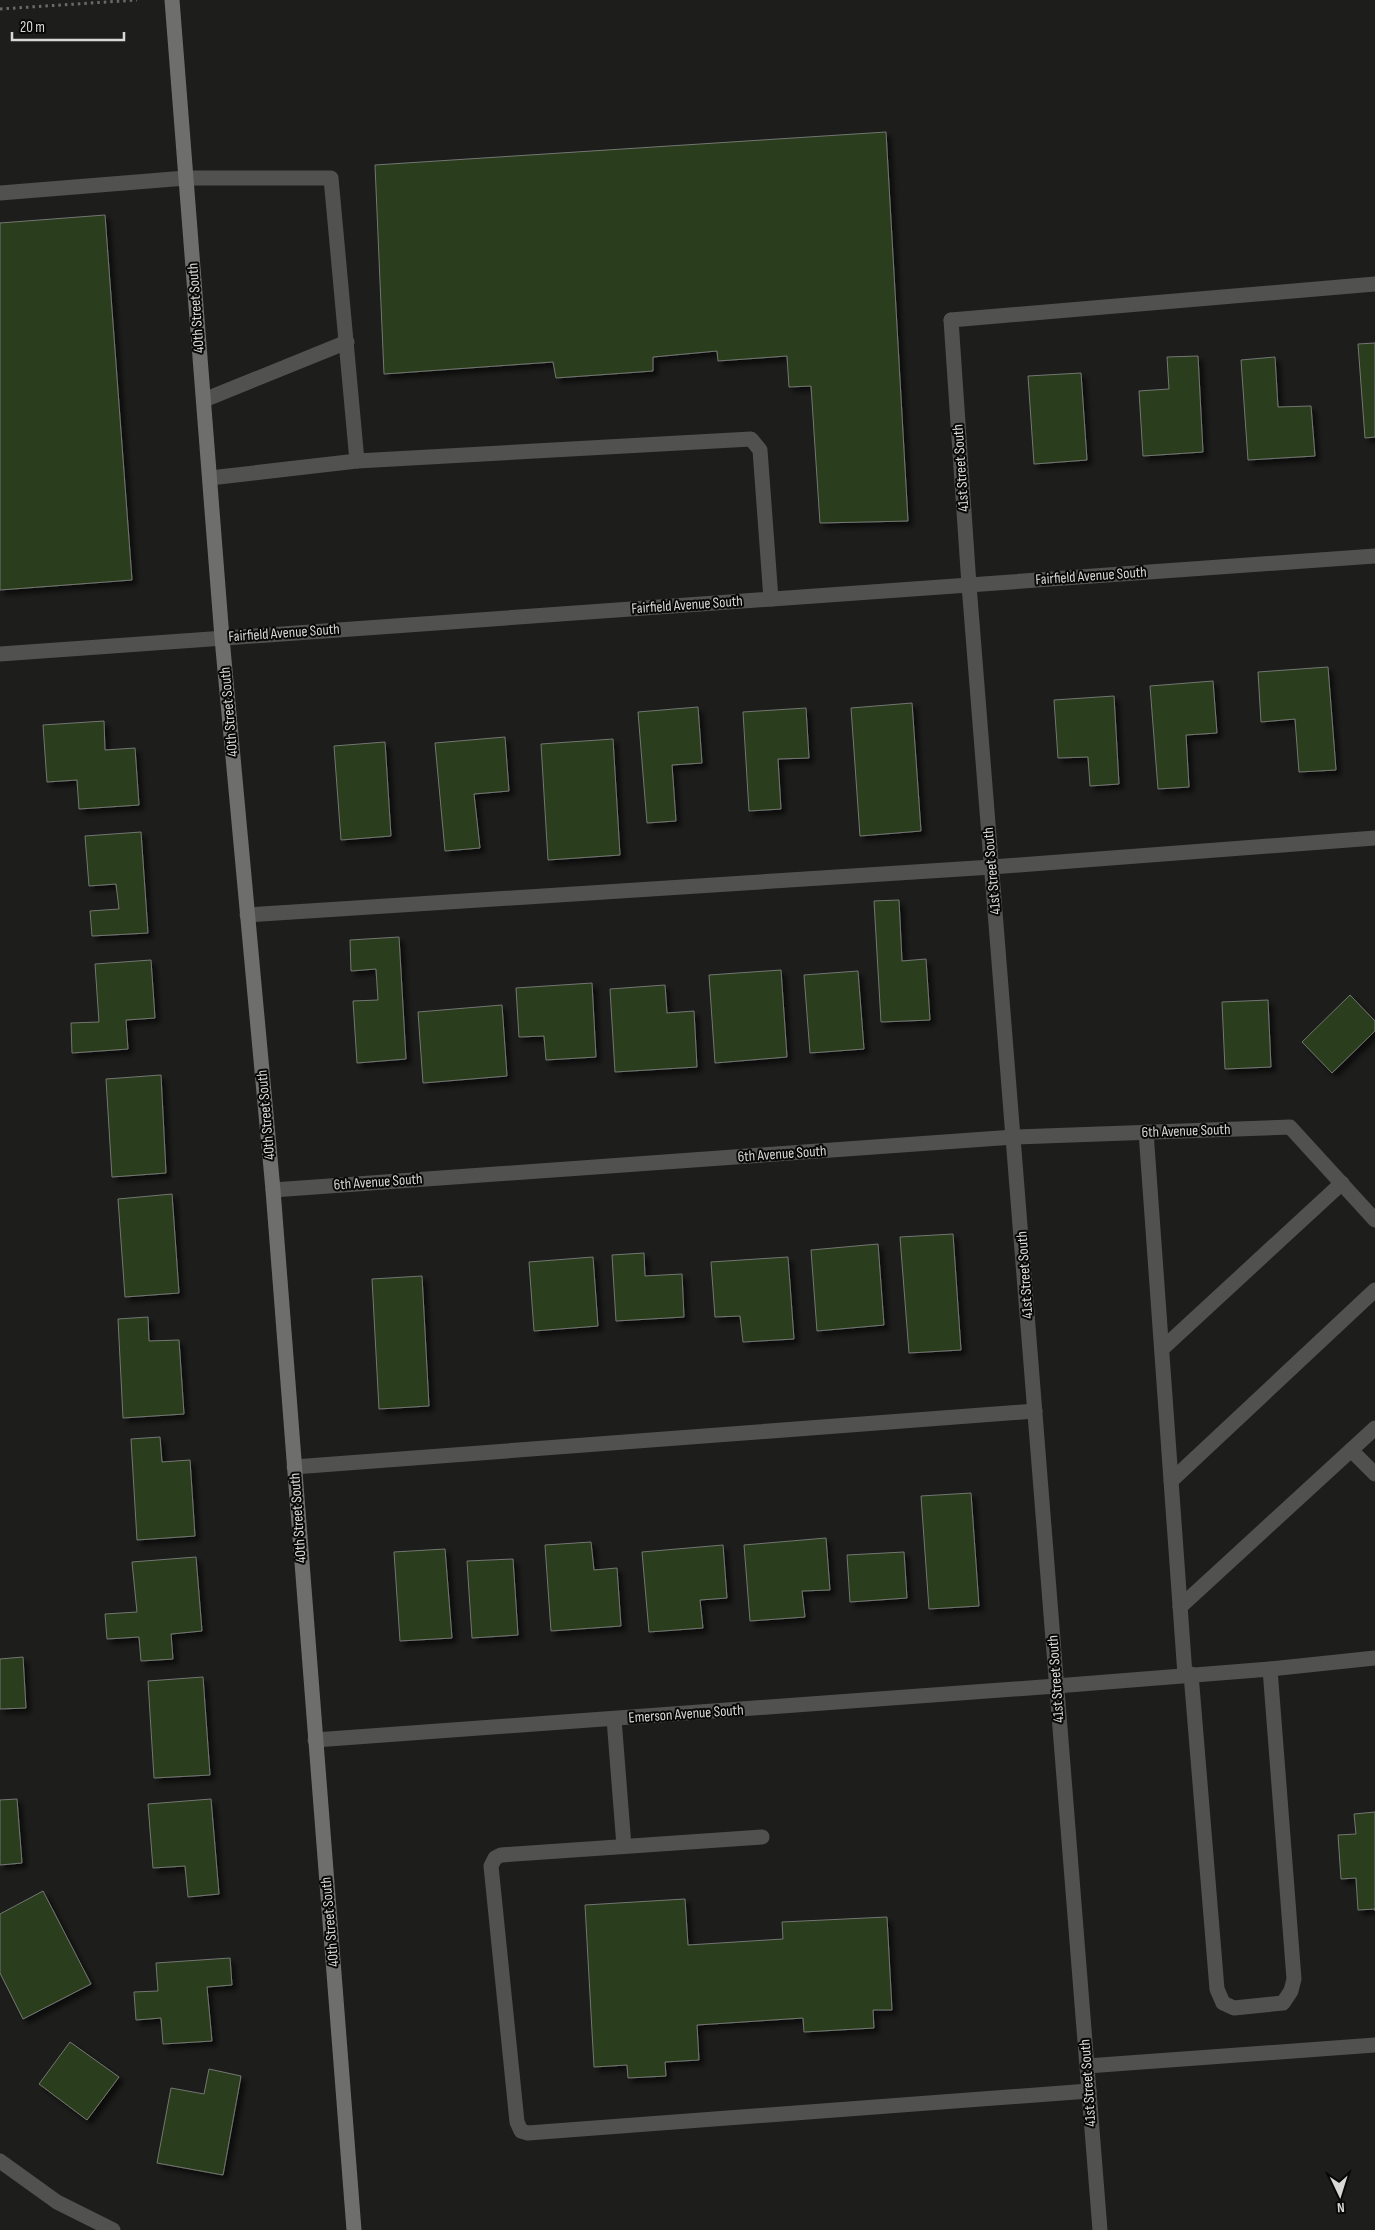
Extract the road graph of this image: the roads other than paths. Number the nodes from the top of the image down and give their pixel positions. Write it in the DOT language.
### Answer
graph roads {
  1 [pos="172,0"];
  2 [pos="186,178"];
  3 [pos="0,193"];
  4 [pos="1375,284"];
  5 [pos="347,342"];
  6 [pos="204,400"];
  7 [pos="357,461"];
  8 [pos="210,478"];
  9 [pos="1375,556"];
  10 [pos="969,585"];
  11 [pos="771,599"];
  12 [pos="222,638"];
  13 [pos="0,654"];
  14 [pos="1375,838"];
  15 [pos="992,867"];
  16 [pos="247,915"];
  17 [pos="1146,1132"];
  18 [pos="1014,1137"];
  19 [pos="1342,1183"];
  20 [pos="273,1190"];
  21 [pos="1375,1220"];
  22 [pos="1375,1290"];
  23 [pos="1162,1350"];
  24 [pos="1036,1411"];
  25 [pos="1375,1428"];
  26 [pos="1350,1450"];
  27 [pos="294,1467"];
  28 [pos="1375,1474"];
  29 [pos="1171,1480"];
  30 [pos="1180,1607"];
  31 [pos="1375,1658"];
  32 [pos="1270,1669"];
  33 [pos="1188,1674"];
  34 [pos="1056,1686"];
  35 [pos="614,1719"];
  36 [pos="315,1740"];
  37 [pos="762,1837"];
  38 [pos="624,1846"];
  39 [pos="1375,2045"];
  40 [pos="1087,2066"];
  41 [pos="1088,2091"];
  42 [pos="0,2161"];
  43 [pos="113,2230"];
  44 [pos="354,2230"];
  45 [pos="1100,2230"];
  1 -- 2 [label="street, 40th Street South"];
  2 -- 3 [label="street"];
  2 -- 5 [label="street"];
  2 -- 6 [label="street, 40th Street South"];
  4 -- 10 [label="street, 41st Street South"];
  5 -- 6 [label="street"];
  5 -- 7 [label="street"];
  6 -- 8 [label="street, 40th Street South"];
  7 -- 8 [label="street"];
  7 -- 11 [label="street"];
  8 -- 12 [label="street, 40th Street South"];
  9 -- 10 [label="street, Fairfield Avenue South"];
  10 -- 11 [label="street, Fairfield Avenue South"];
  10 -- 15 [label="street, 41st Street South"];
  11 -- 12 [label="street, Fairfield Avenue South"];
  12 -- 13 [label="street, Fairfield Avenue South"];
  12 -- 16 [label="street, 40th Street South"];
  14 -- 15 [label="street"];
  15 -- 16 [label="street"];
  15 -- 18 [label="street, 41st Street South"];
  16 -- 20 [label="street, 40th Street South"];
  17 -- 18 [label="street, 6th Avenue South"];
  17 -- 19 [label="street, 6th Avenue South"];
  17 -- 23 [label="street"];
  18 -- 20 [label="street, 6th Avenue South"];
  18 -- 24 [label="street, 41st Street South"];
  19 -- 21 [label="street"];
  19 -- 23 [label="street"];
  20 -- 27 [label="street, 40th Street South"];
  22 -- 29 [label="street"];
  23 -- 29 [label="street"];
  24 -- 27 [label="street"];
  24 -- 34 [label="street, 41st Street South"];
  25 -- 26 [label="street"];
  26 -- 28 [label="street"];
  26 -- 30 [label="street"];
  27 -- 36 [label="street, 40th Street South"];
  29 -- 30 [label="street"];
  30 -- 33 [label="street"];
  31 -- 32 [label="street, Emerson Avenue South"];
  32 -- 33 [label="street, Emerson Avenue South"];
  32 -- 33 [label="street"];
  33 -- 34 [label="street, Emerson Avenue South"];
  34 -- 35 [label="street, Emerson Avenue South"];
  34 -- 40 [label="street, 41st Street South"];
  35 -- 36 [label="street, Emerson Avenue South"];
  35 -- 38 [label="street"];
  36 -- 44 [label="street, 40th Street South"];
  37 -- 38 [label="street"];
  38 -- 41 [label="street"];
  39 -- 40 [label="street"];
  40 -- 41 [label="street, 41st Street South"];
  41 -- 45 [label="street, 41st Street South"];
  42 -- 43 [label="street"];
}
